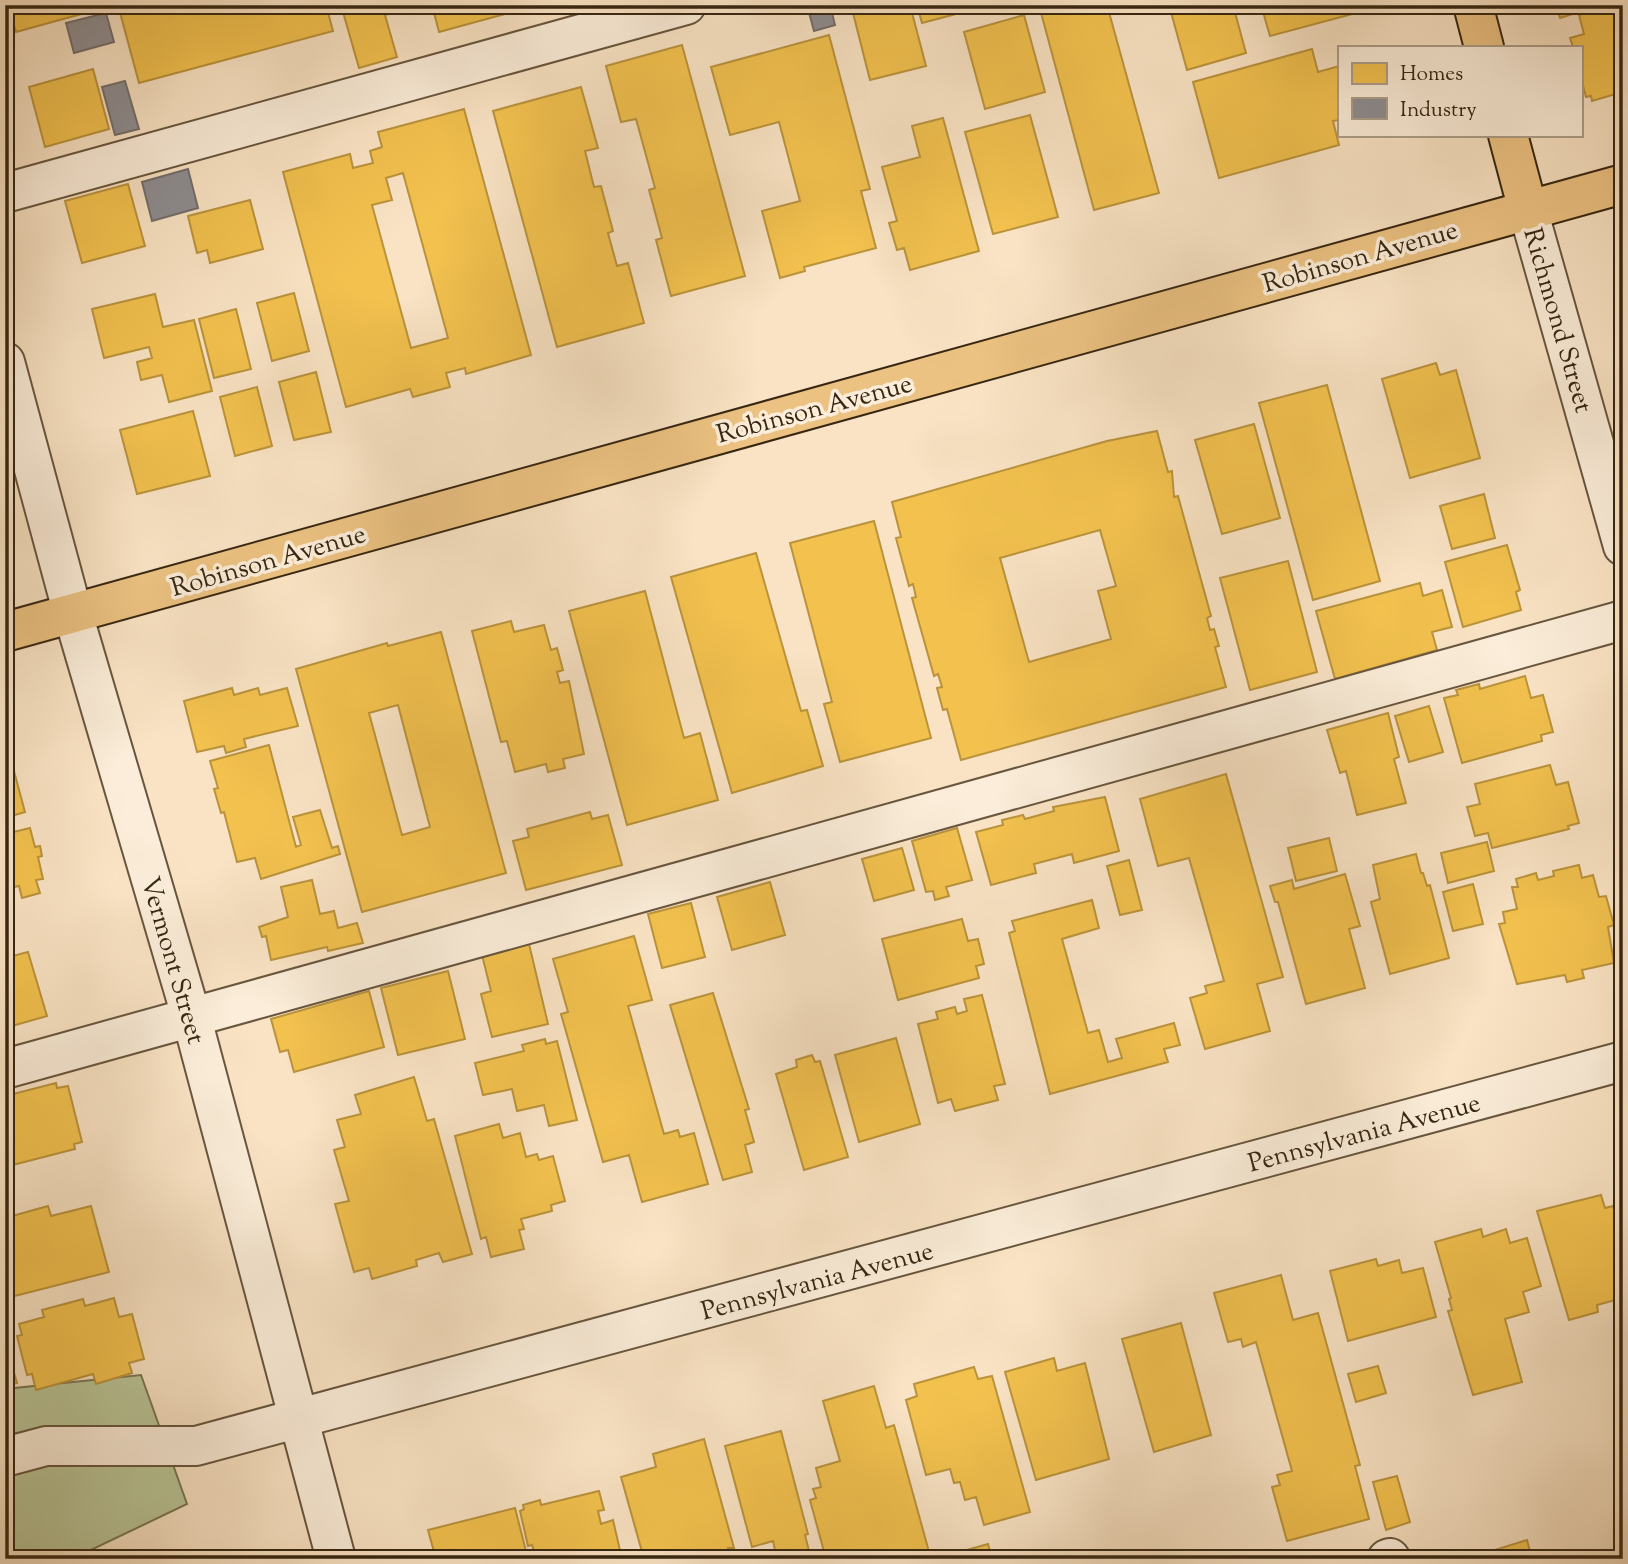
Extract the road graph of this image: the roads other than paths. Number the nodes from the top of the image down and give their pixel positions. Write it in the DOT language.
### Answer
graph roads {
  1 [pos="686,5"];
  2 [pos="1473,5"];
  3 [pos="1484,46"];
  4 [pos="1508,136"];
  5 [pos="1623,184"];
  6 [pos="5,193"];
  7 [pos="1528,210"];
  8 [pos="5,362"];
  9 [pos="1623,546"];
  10 [pos="73,614"];
  11 [pos="1623,620"];
  12 [pos="5,632"];
  13 [pos="192,1019"];
  14 [pos="1623,1062"];
  15 [pos="5,1069"];
  16 [pos="299,1420"];
  17 [pos="5,1457"];
  18 [pos="336,1559"];
  1 -- 6 [label="street"];
  2 -- 3 [label="main road"];
  4 -- 7 [label="main road, Richmond Street"];
  5 -- 7 [label="main road, Robinson Avenue"];
  7 -- 9 [label="street, Richmond Street"];
  7 -- 10 [label="main road, Robinson Avenue"];
  8 -- 10 [label="street, Vermont Street"];
  10 -- 12 [label="main road, Robinson Avenue"];
  10 -- 13 [label="street, Vermont Street"];
  11 -- 13 [label="street"];
  13 -- 15 [label="street"];
  13 -- 16 [label="street, Vermont Street"];
  14 -- 16 [label="street, Pennsylvania Avenue"];
  16 -- 17 [label="street, Pennsylvania Avenue"];
  16 -- 18 [label="street, Vermont Street"];
}
